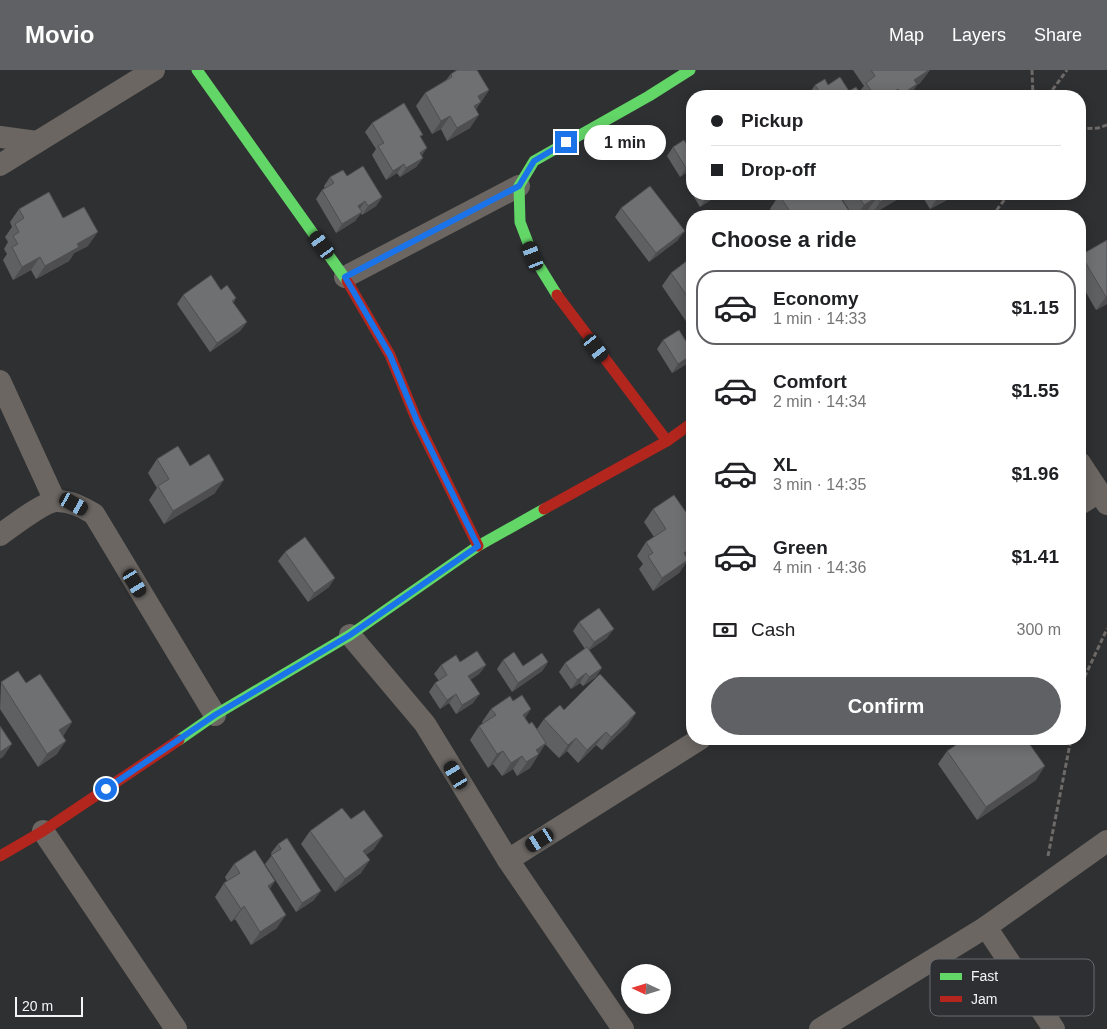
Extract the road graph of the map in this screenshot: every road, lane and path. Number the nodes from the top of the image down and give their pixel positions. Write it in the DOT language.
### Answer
graph roads {
  1 [pos="154,70"];
  2 [pos="197,70"];
  3 [pos="690,70"];
  4 [pos="1032,70"];
  5 [pos="1067,70"];
  6 [pos="1033,90"];
  7 [pos="1052,90"];
  8 [pos="1107,125"];
  9 [pos="1086,129"];
  10 [pos="0,137"];
  11 [pos="37,142"];
  12 [pos="0,164"];
  13 [pos="519,186"];
  14 [pos="1004,200"];
  15 [pos="997,210"];
  16 [pos="345,277"];
  17 [pos="0,381"];
  18 [pos="686,428"];
  19 [pos="667,441"];
  20 [pos="1086,472"];
  21 [pos="1103,498"];
  22 [pos="55,501"];
  23 [pos="1086,502"];
  24 [pos="0,535"];
  25 [pos="478,546"];
  26 [pos="1107,629"];
  27 [pos="350,635"];
  28 [pos="1086,674"];
  29 [pos="215,715"];
  30 [pos="690,745"];
  31 [pos="1070,745"];
  32 [pos="43,831"];
  33 [pos="1107,841"];
  34 [pos="0,856"];
  35 [pos="508,860"];
  36 [pos="1041,888"];
  37 [pos="986,927"];
  38 [pos="934,959"];
  39 [pos="1007,959"];
  40 [pos="930,961"];
  41 [pos="1045,1016"];
  42 [pos="176,1029"];
  43 [pos="623,1029"];
  44 [pos="820,1029"];
  45 [pos="1054,1029"];
  1 -- 11 [label="street"];
  2 -- 16 [label="street"];
  3 -- 13 [label="street"];
  4 -- 6 [label="path"];
  5 -- 7 [label="path"];
  8 -- 9 [label="path"];
  10 -- 11 [label="street"];
  11 -- 12 [label="street"];
  13 -- 16 [label="street"];
  13 -- 19 [label="street"];
  14 -- 15 [label="path"];
  16 -- 25 [label="street"];
  17 -- 22 [label="street"];
  18 -- 19 [label="street"];
  19 -- 25 [label="street"];
  20 -- 21 [label="street"];
  21 -- 23 [label="street"];
  22 -- 24 [label="street"];
  22 -- 29 [label="street"];
  25 -- 27 [label="street"];
  26 -- 28 [label="path"];
  27 -- 29 [label="street"];
  27 -- 35 [label="street"];
  29 -- 32 [label="street"];
  30 -- 35 [label="street"];
  31 -- 36 [label="path"];
  32 -- 34 [label="street"];
  32 -- 42 [label="street"];
  33 -- 36 [label="street"];
  35 -- 43 [label="street"];
  36 -- 37 [label="street"];
  37 -- 38 [label="street"];
  37 -- 39 [label="street"];
  40 -- 44 [label="street"];
  41 -- 45 [label="street"];
}
